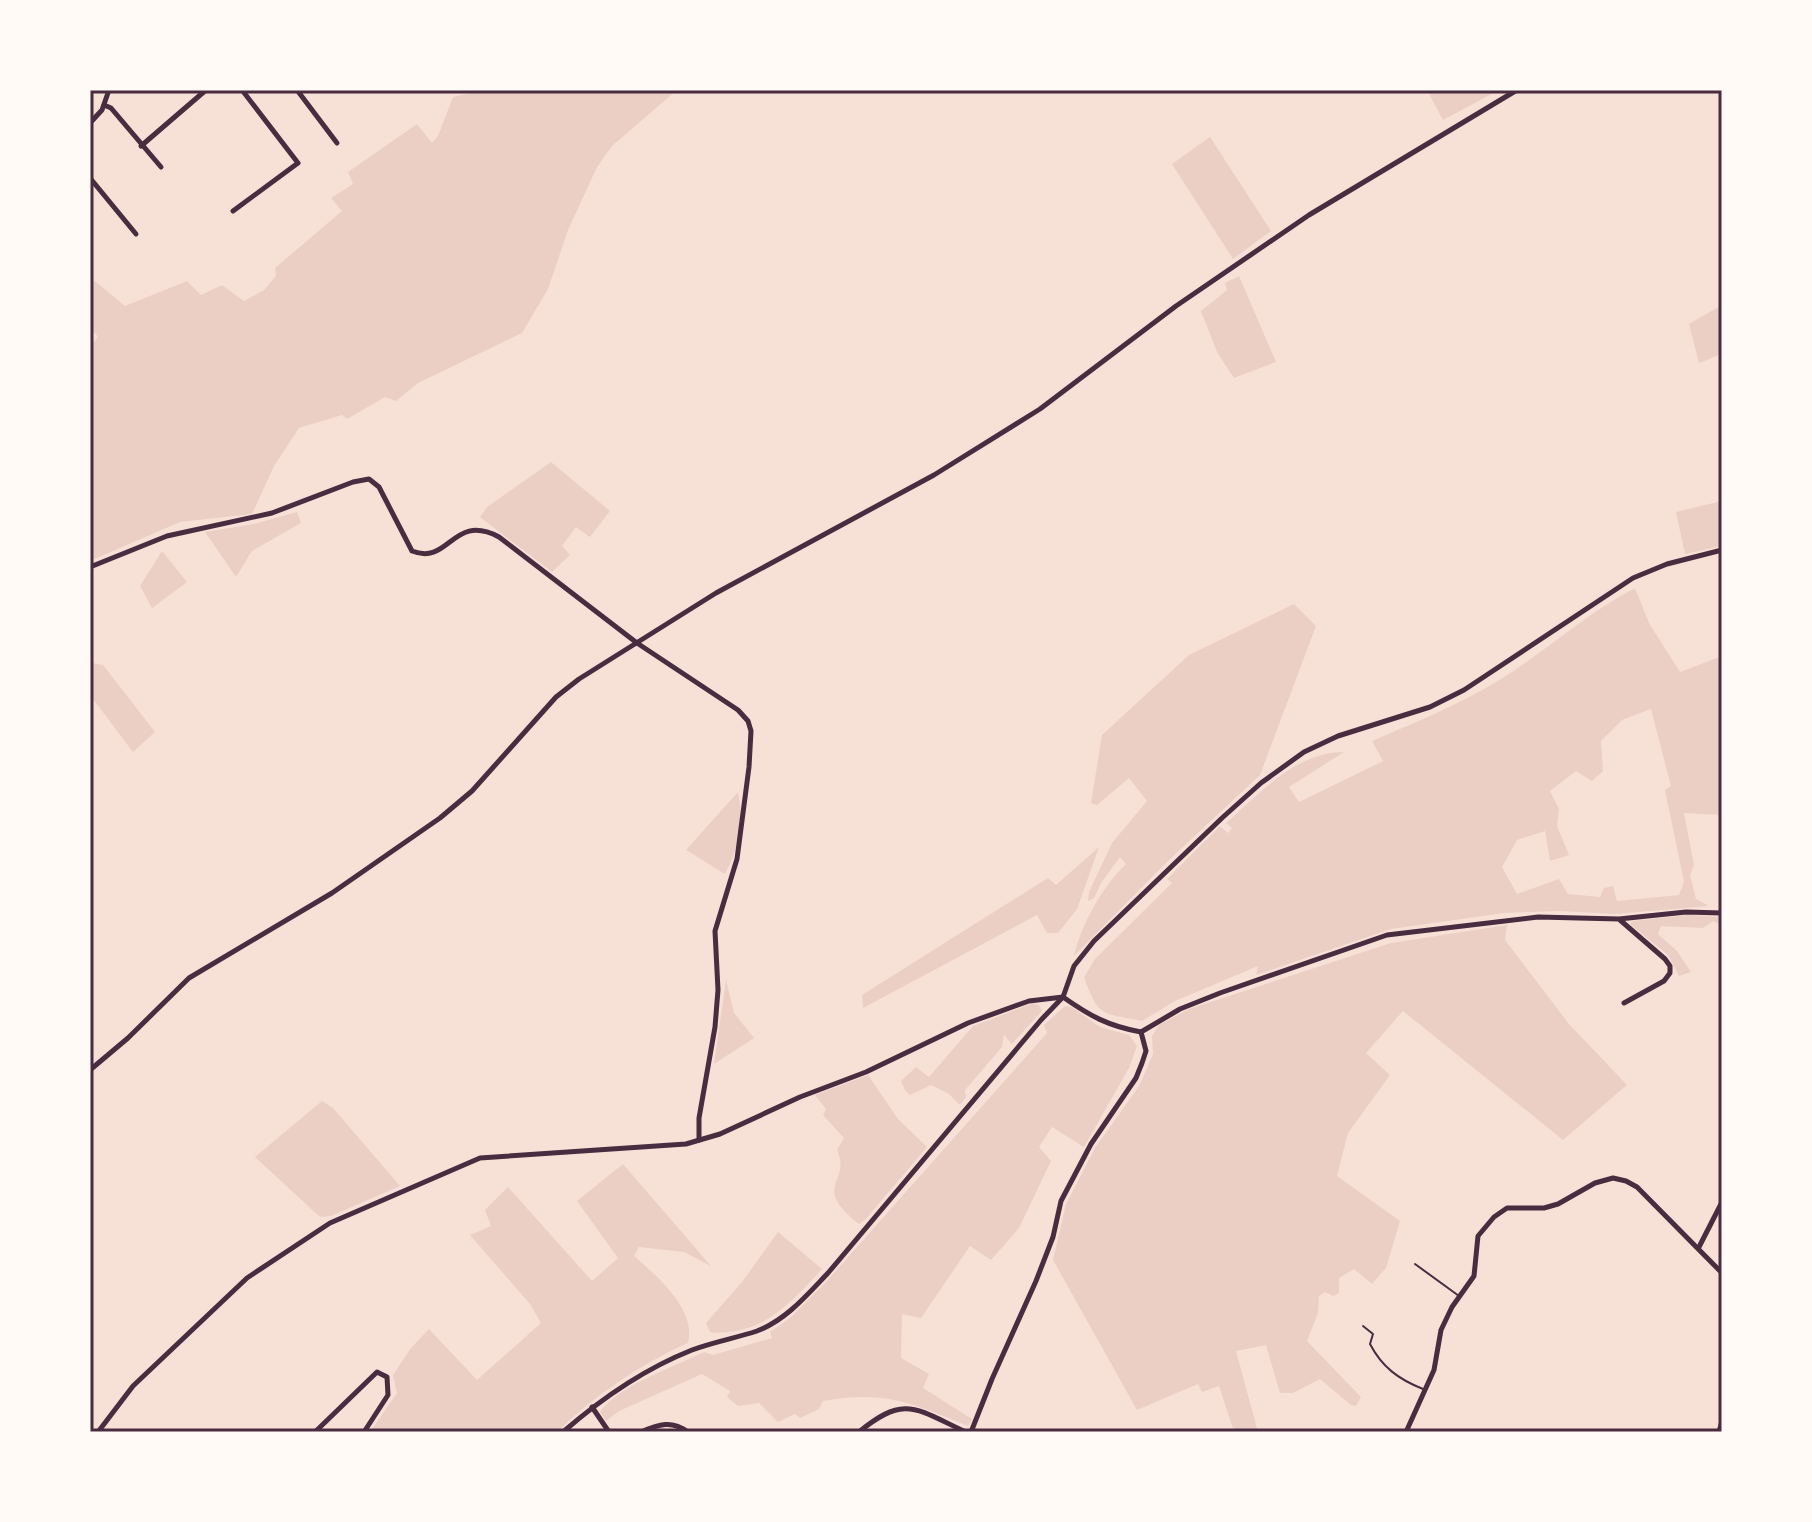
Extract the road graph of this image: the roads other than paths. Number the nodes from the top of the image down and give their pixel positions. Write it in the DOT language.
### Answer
graph roads {
  1 [pos="109,90"];
  2 [pos="206,90"];
  3 [pos="242,90"];
  4 [pos="297,90"];
  5 [pos="1517,90"];
  6 [pos="104,105"];
  7 [pos="90,123"];
  8 [pos="337,143"];
  9 [pos="141,146"];
  10 [pos="161,167"];
  11 [pos="90,178"];
  12 [pos="233,211"];
  13 [pos="136,234"];
  14 [pos="1722,550"];
  15 [pos="90,567"];
  16 [pos="637,643"];
  17 [pos="1722,913"];
  18 [pos="1619,919"];
  19 [pos="1063,997"];
  20 [pos="1624,1003"];
  21 [pos="1141,1032"];
  22 [pos="90,1070"];
  23 [pos="699,1140"];
  24 [pos="1722,1202"];
  25 [pos="1699,1247"];
  26 [pos="1415,1264"];
  27 [pos="1722,1273"];
  28 [pos="1460,1297"];
  29 [pos="1363,1326"];
  30 [pos="1424,1389"];
  31 [pos="592,1407"];
  32 [pos="1722,1421"];
  33 [pos="1718,1431"];
  34 [pos="98,1432"];
  35 [pos="315,1432"];
  36 [pos="364,1432"];
  37 [pos="563,1432"];
  38 [pos="609,1432"];
  39 [pos="641,1432"];
  40 [pos="688,1432"];
  41 [pos="859,1432"];
  42 [pos="968,1432"];
  43 [pos="1406,1432"];
  1 -- 6 [label="street"];
  2 -- 9 [label="street"];
  3 -- 12 [label="street"];
  4 -- 8 [label="street"];
  5 -- 16 [label="street"];
  6 -- 7 [label="street"];
  6 -- 9 [label="street"];
  9 -- 10 [label="street"];
  11 -- 13 [label="street"];
  14 -- 19 [label="street"];
  15 -- 16 [label="street"];
  16 -- 22 [label="street"];
  16 -- 23 [label="street"];
  17 -- 18 [label="street"];
  18 -- 20 [label="street"];
  18 -- 21 [label="street"];
  19 -- 21 [label="street"];
  19 -- 23 [label="street"];
  19 -- 31 [label="street"];
  21 -- 42 [label="street"];
  23 -- 34 [label="street"];
  24 -- 25 [label="street"];
  25 -- 27 [label="street"];
  25 -- 28 [label="street"];
  26 -- 28 [label="lane"];
  28 -- 30 [label="street"];
  29 -- 30 [label="lane"];
  30 -- 43 [label="street"];
  31 -- 37 [label="street"];
  31 -- 38 [label="street"];
  32 -- 33 [label="street"];
  35 -- 36 [label="street"];
  39 -- 40 [label="street"];
  41 -- 42 [label="street"];
}
